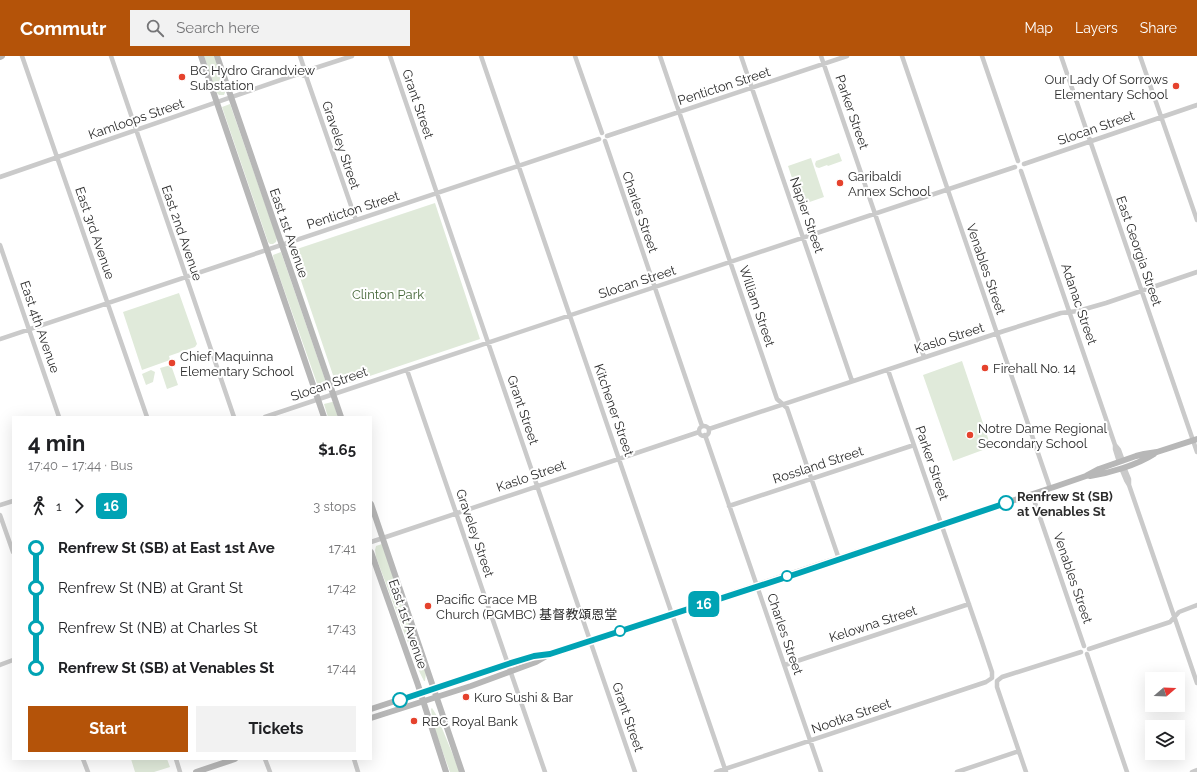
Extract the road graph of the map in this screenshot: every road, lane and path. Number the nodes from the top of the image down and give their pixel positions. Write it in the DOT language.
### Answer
graph roads {
  1 [pos="22,56"];
  2 [pos="111,56"];
  3 [pos="201,56"];
  4 [pos="217,56"];
  5 [pos="300,56"];
  6 [pos="352,56"];
  7 [pos="390,56"];
  8 [pos="481,56"];
  9 [pos="576,56"];
  10 [pos="660,56"];
  11 [pos="741,56"];
  12 [pos="821,56"];
  13 [pos="847,56"];
  14 [pos="902,56"];
  15 [pos="982,56"];
  16 [pos="1062,56"];
  17 [pos="1140,56"];
  18 [pos="824,64"];
  19 [pos="306,69"];
  20 [pos="301,73"];
  21 [pos="306,76"];
  22 [pos="752,88"];
  23 [pos="231,97"];
  24 [pos="216,102"];
  25 [pos="1197,105"];
  26 [pos="680,112"];
  27 [pos="1161,117"];
  28 [pos="136,131"];
  29 [pos="602,133"];
  30 [pos="607,136"];
  31 [pos="599,139"];
  32 [pos="605,142"];
  33 [pos="1090,142"];
  34 [pos="57,157"];
  35 [pos="1018,161"];
  36 [pos="1024,164"];
  37 [pos="518,166"];
  38 [pos="1015,167"];
  39 [pos="1021,170"];
  40 [pos="0,177"];
  41 [pos="948,190"];
  42 [pos="437,194"];
  43 [pos="876,214"];
  44 [pos="356,220"];
  45 [pos="1197,220"];
  46 [pos="803,238"];
  47 [pos="0,245"];
  48 [pos="282,245"];
  49 [pos="267,250"];
  50 [pos="731,262"];
  51 [pos="1197,272"];
  52 [pos="186,277"];
  53 [pos="654,287"];
  54 [pos="1141,291"];
  55 [pos="108,303"];
  56 [pos="1070,312"];
  57 [pos="570,315"];
  58 [pos="29,329"];
  59 [pos="997,333"];
  60 [pos="0,339"];
  61 [pos="488,342"];
  62 [pos="924,357"];
  63 [pos="407,370"];
  64 [pos="888,370"];
  65 [pos="852,381"];
  66 [pos="333,394"];
  67 [pos="318,399"];
  68 [pos="783,404"];
  69 [pos="59,416"];
  70 [pos="147,416"];
  71 [pos="234,416"];
  72 [pos="268,416"];
  73 [pos="324,416"];
  74 [pos="341,416"];
  75 [pos="702,426"];
  76 [pos="709,429"];
  77 [pos="699,432"];
  78 [pos="705,436"];
  79 [pos="1195,439"];
  80 [pos="914,445"];
  81 [pos="1197,452"];
  82 [pos="618,458"];
  83 [pos="1122,464"];
  84 [pos="812,479"];
  85 [pos="537,486"];
  86 [pos="1050,488"];
  87 [pos="1032,494"];
  88 [pos="12,501"];
  89 [pos="0,505"];
  90 [pos="729,506"];
  91 [pos="372,507"];
  92 [pos="456,513"];
  93 [pos="0,515"];
  94 [pos="942,524"];
  95 [pos="383,538"];
  96 [pos="372,542"];
  97 [pos="12,549"];
  98 [pos="372,555"];
  99 [pos="839,559"];
  100 [pos="757,586"];
  101 [pos="969,604"];
  102 [pos="1197,605"];
  103 [pos="672,614"];
  104 [pos="1174,617"];
  105 [pos="590,641"];
  106 [pos="1084,646"];
  107 [pos="1089,649"];
  108 [pos="1082,652"];
  109 [pos="550,654"];
  110 [pos="1087,654"];
  111 [pos="12,660"];
  112 [pos="508,664"];
  113 [pos="0,665"];
  114 [pos="784,665"];
  115 [pos="510,672"];
  116 [pos="992,678"];
  117 [pos="1197,683"];
  118 [pos="434,689"];
  119 [pos="420,693"];
  120 [pos="437,697"];
  121 [pos="423,701"];
  122 [pos="372,709"];
  123 [pos="372,718"];
  124 [pos="810,741"];
  125 [pos="1019,751"];
  126 [pos="83,760"];
  127 [pos="176,760"];
  128 [pos="232,760"];
  129 [pos="265,760"];
  130 [pos="354,760"];
  131 [pos="725,770"];
  132 [pos="1197,770"];
  133 [pos="88,772"];
  134 [pos="180,772"];
  135 [pos="196,772"];
  136 [pos="270,772"];
  137 [pos="358,772"];
  138 [pos="446,772"];
  139 [pos="462,772"];
  140 [pos="545,772"];
  141 [pos="636,772"];
  142 [pos="716,772"];
  143 [pos="821,772"];
  144 [pos="957,772"];
  145 [pos="1026,772"];
  146 [pos="1127,772"];
  147 [pos="1192,772"];
  1 -- 34 [label="street, East 3rd Avenue"];
  2 -- 28 [label="street, East 2nd Avenue"];
  3 -- 24 [label="main road, East 1st Avenue"];
  4 -- 23 [label="main road, East 1st Avenue"];
  5 -- 19 [label="street"];
  6 -- 19 [label="street"];
  7 -- 42 [label="street, Grant Street"];
  8 -- 37 [label="street, Kitchener Street"];
  9 -- 29 [label="street"];
  10 -- 26 [label="street, William Street"];
  11 -- 22 [label="street, Napier Street"];
  12 -- 18 [label="street, Parker Street"];
  13 -- 18 [label="street, Penticton Street"];
  14 -- 41 [label="street, Venables Street"];
  15 -- 35 [label="street"];
  16 -- 33 [label="street, East Georgia Street"];
  17 -- 27 [label="street"];
  18 -- 22 [label="street, Penticton Street"];
  18 -- 43 [label="street, Parker Street"];
  19 -- 20 [label="street"];
  19 -- 21 [label="street"];
  20 -- 21 [label="street"];
  20 -- 23 [label="street, Kamloops Street"];
  21 -- 44 [label="street, Graveley Street"];
  22 -- 26 [label="street, Penticton Street"];
  22 -- 46 [label="street, Napier Street"];
  23 -- 24 [label="street, Kamloops Street"];
  23 -- 48 [label="main road, East 1st Avenue"];
  24 -- 28 [label="street, Kamloops Street"];
  24 -- 49 [label="main road, East 1st Avenue"];
  25 -- 27 [label="street, Slocan Street"];
  26 -- 30 [label="street, Penticton Street"];
  26 -- 50 [label="street, William Street"];
  27 -- 33 [label="street, Slocan Street"];
  27 -- 45 [label="street"];
  28 -- 34 [label="street, Kamloops Street"];
  28 -- 52 [label="street, East 2nd Avenue"];
  29 -- 30 [label="street"];
  29 -- 31 [label="street"];
  30 -- 32 [label="street"];
  31 -- 32 [label="street"];
  31 -- 37 [label="street, Penticton Street"];
  32 -- 53 [label="street, Charles Street"];
  33 -- 36 [label="street, Slocan Street"];
  33 -- 54 [label="street, East Georgia Street"];
  34 -- 40 [label="street, Kamloops Street"];
  34 -- 55 [label="street, East 3rd Avenue"];
  35 -- 36 [label="street"];
  35 -- 38 [label="street"];
  36 -- 39 [label="street"];
  37 -- 42 [label="street, Penticton Street"];
  37 -- 57 [label="street, Kitchener Street"];
  38 -- 39 [label="street"];
  38 -- 41 [label="street, Slocan Street"];
  39 -- 56 [label="street, Adanac Street"];
  41 -- 43 [label="street, Slocan Street"];
  41 -- 59 [label="street, Venables Street"];
  42 -- 44 [label="street, Penticton Street"];
  42 -- 61 [label="street, Grant Street"];
  43 -- 46 [label="street, Slocan Street"];
  43 -- 62 [label="street, Parker Street"];
  44 -- 48 [label="street, Penticton Street"];
  46 -- 50 [label="street, Slocan Street"];
  46 -- 65 [label="street, Napier Street"];
  47 -- 58 [label="street, East 4th Avenue"];
  48 -- 49 [label="street, Penticton Street"];
  48 -- 66 [label="main road, East 1st Avenue"];
  49 -- 52 [label="street, Penticton Street"];
  49 -- 67 [label="main road, East 1st Avenue"];
  50 -- 53 [label="street, Slocan Street"];
  50 -- 68 [label="street, William Street"];
  51 -- 54 [label="street, Kaslo Street"];
  52 -- 55 [label="street, Penticton Street"];
  52 -- 71 [label="street, East 2nd Avenue"];
  53 -- 57 [label="street, Slocan Street"];
  53 -- 75 [label="street, Charles Street"];
  54 -- 56 [label="street, Kaslo Street"];
  54 -- 79 [label="street, East Georgia Street"];
  55 -- 58 [label="street, Penticton Street"];
  55 -- 70 [label="street, East 3rd Avenue"];
  56 -- 59 [label="street, Kaslo Street"];
  56 -- 83 [label="street, Adanac Street"];
  57 -- 61 [label="street, Slocan Street"];
  57 -- 82 [label="street, Kitchener Street"];
  58 -- 60 [label="street, Penticton Street"];
  58 -- 69 [label="street, East 4th Avenue"];
  59 -- 62 [label="street, Kaslo Street"];
  59 -- 86 [label="street, Venables Street"];
  61 -- 63 [label="street, Slocan Street"];
  61 -- 85 [label="street, Grant Street"];
  62 -- 64 [label="street, Kaslo Street"];
  63 -- 66 [label="street, Slocan Street"];
  63 -- 92 [label="street, Graveley Street"];
  64 -- 65 [label="street, Kaslo Street"];
  64 -- 80 [label="street, Parker Street"];
  65 -- 68 [label="street, Kaslo Street"];
  66 -- 67 [label="street, Slocan Street"];
  66 -- 74 [label="main road, East 1st Avenue"];
  67 -- 72 [label="street, Slocan Street"];
  67 -- 73 [label="main road, East 1st Avenue"];
  68 -- 76 [label="street, Kaslo Street"];
  68 -- 84 [label="street, William Street"];
  75 -- 76 [label="street"];
  75 -- 77 [label="street"];
  76 -- 78 [label="street"];
  77 -- 78 [label="street"];
  77 -- 82 [label="street, Kaslo Street"];
  78 -- 90 [label="street, Charles Street"];
  79 -- 81 [label="street, East Georgia Street"];
  79 -- 83 [label="main road"];
  80 -- 84 [label="street, Rossland Street"];
  80 -- 94 [label="street, Parker Street"];
  82 -- 85 [label="street, Kaslo Street"];
  82 -- 103 [label="street, Kitchener Street"];
  83 -- 86 [label="main road"];
  83 -- 104 [label="street, Adanac Street"];
  84 -- 90 [label="street, Rossland Street"];
  84 -- 99 [label="street, William Street"];
  85 -- 92 [label="street, Kaslo Street"];
  85 -- 105 [label="street, Grant Street"];
  86 -- 87 [label="main road"];
  87 -- 94 [label="main road"];
  87 -- 106 [label="street, Venables Street"];
  88 -- 89 [label="street"];
  90 -- 100 [label="street, Charles Street"];
  91 -- 95 [label="main road, East 1st Avenue"];
  92 -- 95 [label="street, Kaslo Street"];
  92 -- 112 [label="street, Graveley Street"];
  93 -- 97 [label="street"];
  94 -- 99 [label="main road"];
  94 -- 101 [label="street, Parker Street"];
  95 -- 96 [label="street, Kaslo Street"];
  95 -- 118 [label="main road, East 1st Avenue"];
  98 -- 119 [label="main road, East 1st Avenue"];
  99 -- 100 [label="main road"];
  100 -- 103 [label="main road"];
  100 -- 114 [label="street, Charles Street"];
  101 -- 114 [label="street, Kelowna Street"];
  101 -- 116 [label="street, Parker Street"];
  102 -- 104 [label="street"];
  103 -- 105 [label="main road"];
  103 -- 131 [label="street, Kitchener Street"];
  104 -- 107 [label="street"];
  104 -- 117 [label="street, Adanac Street"];
  105 -- 109 [label="main road"];
  105 -- 141 [label="street, Grant Street"];
  106 -- 107 [label="street"];
  106 -- 108 [label="street"];
  107 -- 110 [label="street"];
  108 -- 110 [label="street"];
  108 -- 125 [label="street"];
  109 -- 112 [label="main road"];
  109 -- 115 [label="main road"];
  110 -- 146 [label="street"];
  111 -- 113 [label="street"];
  112 -- 115 [label="street, Graveley Street"];
  112 -- 118 [label="main road"];
  114 -- 124 [label="street, Charles Street"];
  115 -- 120 [label="main road"];
  115 -- 140 [label="street, Graveley Street"];
  116 -- 124 [label="street, Nootka Street"];
  118 -- 119 [label="main road"];
  118 -- 120 [label="main road, East 1st Avenue"];
  119 -- 121 [label="main road, East 1st Avenue"];
  119 -- 122 [label="main road"];
  120 -- 121 [label="main road"];
  120 -- 139 [label="main road, East 1st Avenue"];
  121 -- 123 [label="main road"];
  121 -- 138 [label="main road, East 1st Avenue"];
  124 -- 131 [label="street, Nootka Street"];
  124 -- 143 [label="street, Charles Street"];
  125 -- 144 [label="street"];
  125 -- 145 [label="street"];
  126 -- 133 [label="street"];
  127 -- 134 [label="street"];
  128 -- 135 [label="main road"];
  129 -- 136 [label="street"];
  130 -- 137 [label="street"];
  131 -- 142 [label="street, Nootka Street"];
  132 -- 147 [label="street"];
}
